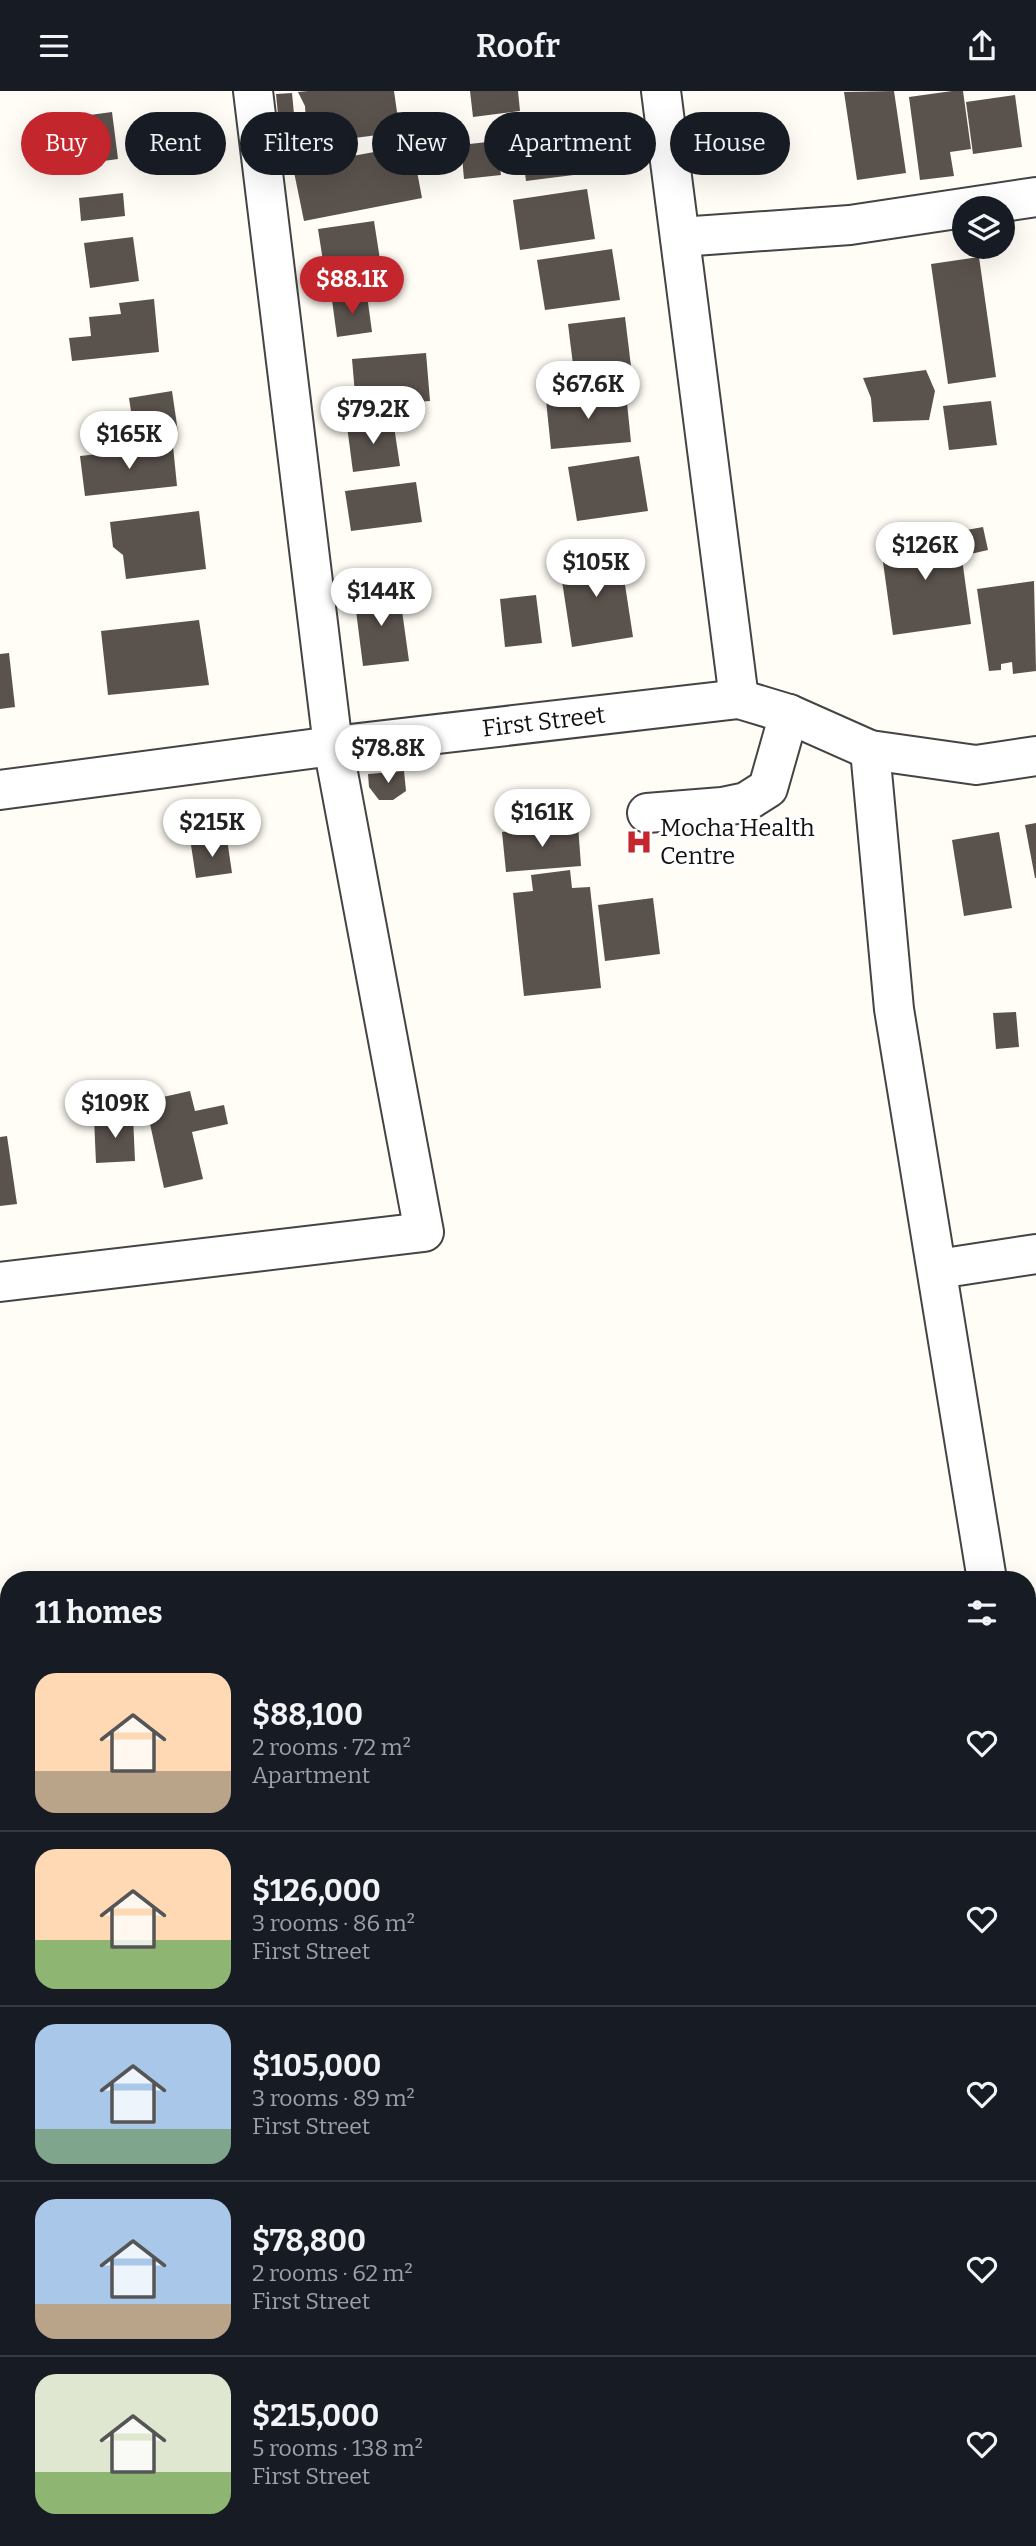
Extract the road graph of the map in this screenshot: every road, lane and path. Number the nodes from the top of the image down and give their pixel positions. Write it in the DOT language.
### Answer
graph roads {
  1 [pos="253,91"];
  2 [pos="661,91"];
  3 [pos="1036,197"];
  4 [pos="680,237"];
  5 [pos="739,699"];
  6 [pos="789,714"];
  7 [pos="333,746"];
  8 [pos="870,750"];
  9 [pos="1036,756"];
  10 [pos="0,790"];
  11 [pos="647,813"];
  12 [pos="1036,1254"];
  13 [pos="938,1269"];
  14 [pos="0,1282"];
  15 [pos="986,1571"];
  1 -- 7 [label="street"];
  2 -- 4 [label="street"];
  3 -- 4 [label="street"];
  4 -- 5 [label="street"];
  5 -- 6 [label="street, First Street"];
  5 -- 7 [label="street, First Street"];
  6 -- 8 [label="street, First Street"];
  6 -- 11 [label="street"];
  7 -- 10 [label="street, First Street"];
  7 -- 14 [label="street"];
  8 -- 9 [label="street, First Street"];
  8 -- 13 [label="street"];
  12 -- 13 [label="street"];
  13 -- 15 [label="street"];
}
